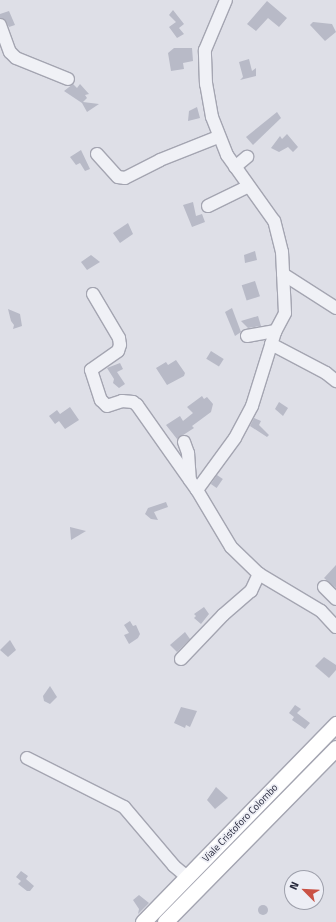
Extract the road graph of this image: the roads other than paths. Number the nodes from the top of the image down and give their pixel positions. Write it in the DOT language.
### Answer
graph roads {
  1 [pos="226,0"];
  2 [pos="0,25"];
  3 [pos="68,79"];
  4 [pos="218,137"];
  5 [pos="97,154"];
  6 [pos="247,157"];
  7 [pos="235,167"];
  8 [pos="247,187"];
  9 [pos="208,206"];
  10 [pos="283,274"];
  11 [pos="93,294"];
  12 [pos="336,308"];
  13 [pos="276,331"];
  14 [pos="247,336"];
  15 [pos="271,344"];
  16 [pos="336,381"];
  17 [pos="184,442"];
  18 [pos="194,486"];
  19 [pos="259,574"];
  20 [pos="324,587"];
  21 [pos="336,599"];
  22 [pos="336,627"];
  23 [pos="181,659"];
  24 [pos="336,724"];
  25 [pos="336,748"];
  26 [pos="27,758"];
  27 [pos="187,877"];
  28 [pos="143,922"];
  29 [pos="165,922"];
  1 -- 4 [label="street"];
  2 -- 3 [label="street"];
  4 -- 5 [label="street"];
  4 -- 7 [label="street"];
  6 -- 7 [label="street"];
  7 -- 8 [label="street"];
  8 -- 9 [label="street"];
  8 -- 10 [label="street"];
  10 -- 12 [label="street"];
  10 -- 13 [label="street"];
  11 -- 18 [label="street"];
  13 -- 14 [label="street"];
  13 -- 15 [label="street"];
  15 -- 16 [label="street"];
  15 -- 18 [label="street"];
  17 -- 18 [label="street"];
  18 -- 19 [label="street"];
  19 -- 22 [label="street"];
  19 -- 23 [label="street"];
  20 -- 21 [label="street"];
  24 -- 27 [label="main road, Viale Cristoforo Colombo"];
  25 -- 29 [label="main road, Viale Cristoforo Colombo"];
  26 -- 27 [label="street"];
  27 -- 28 [label="main road, Viale Cristoforo Colombo"];
}
